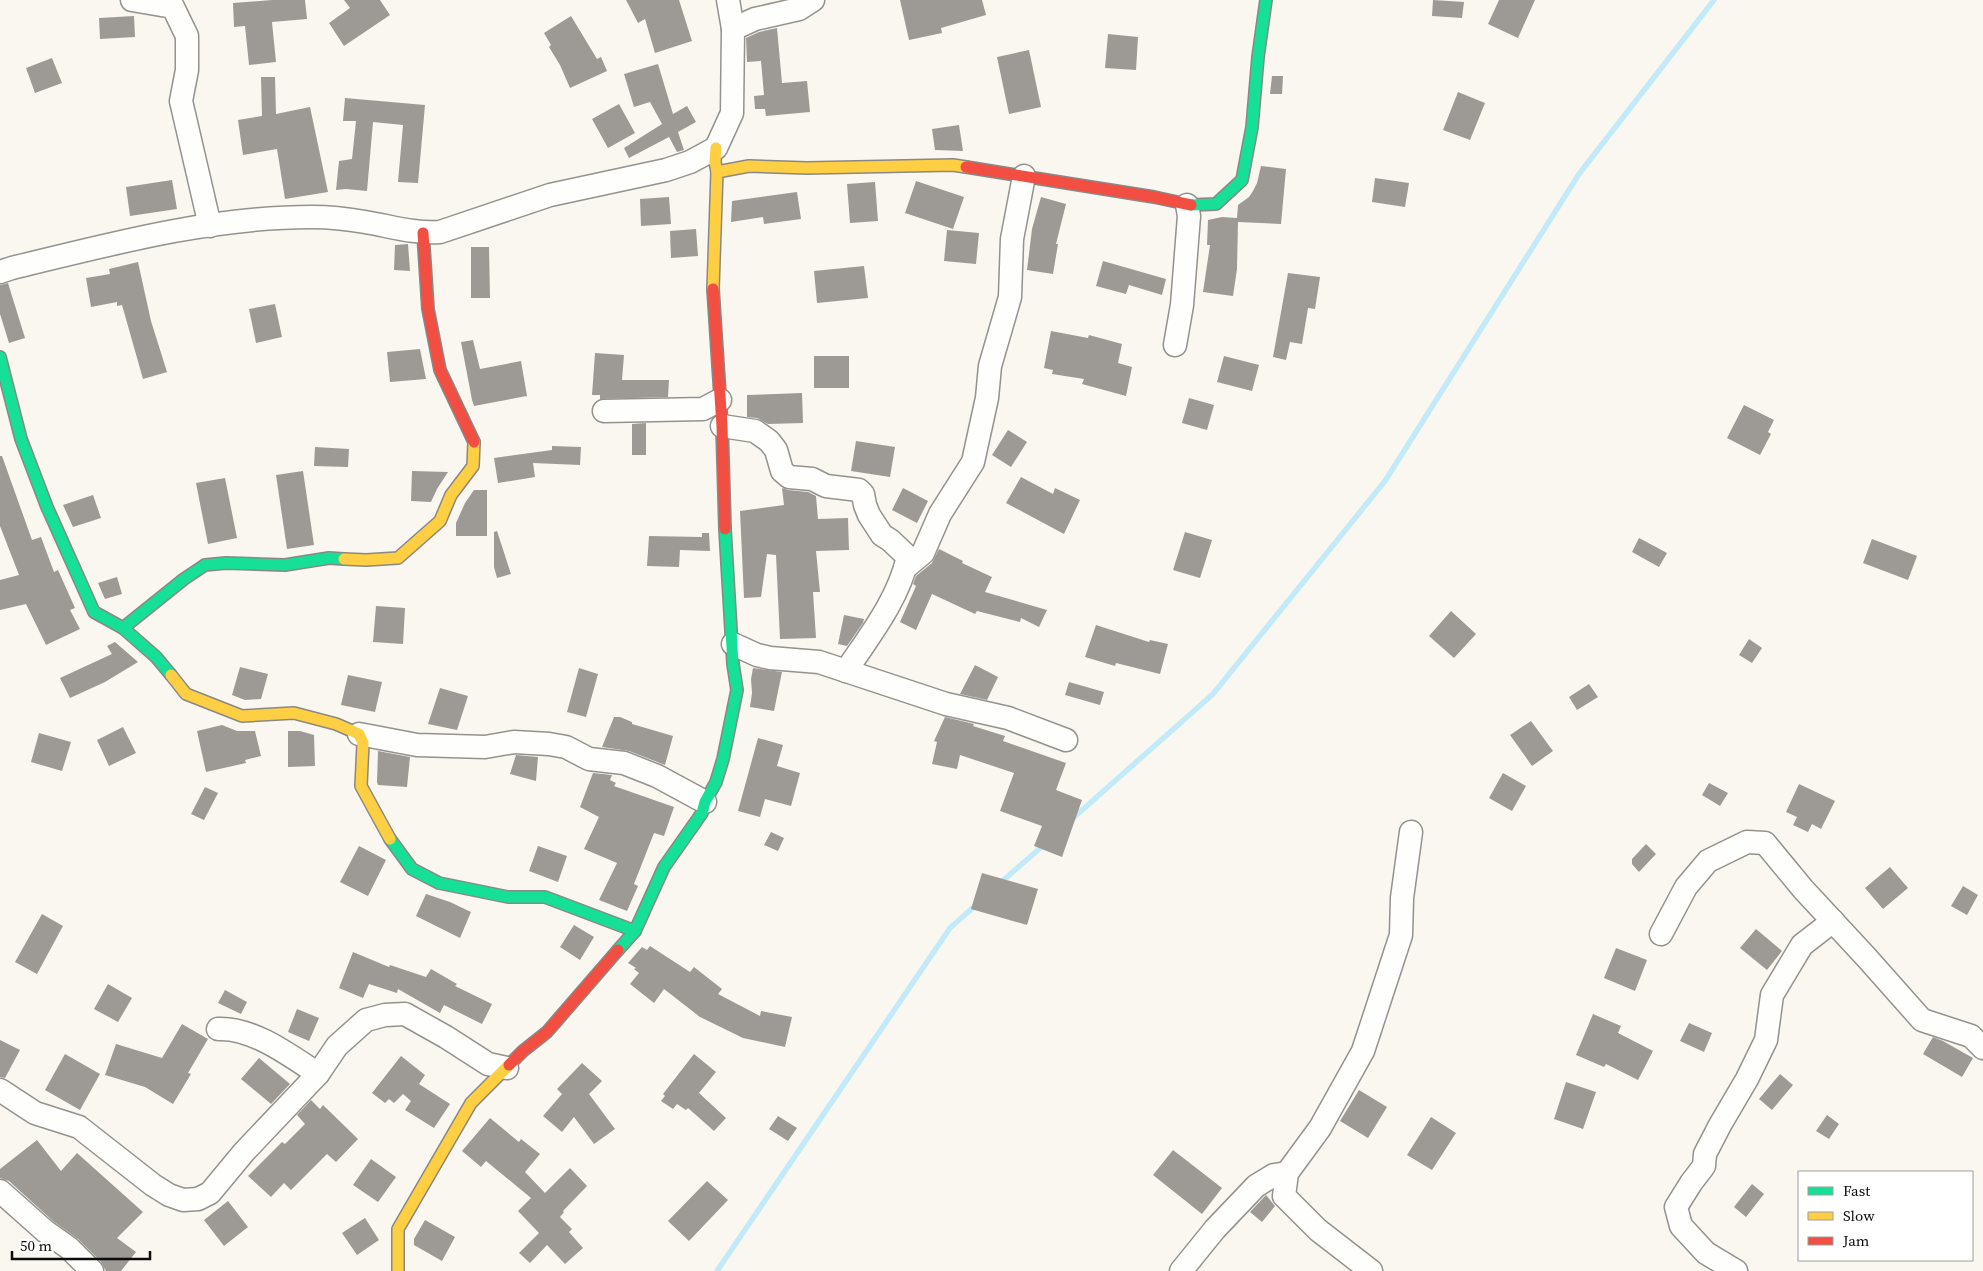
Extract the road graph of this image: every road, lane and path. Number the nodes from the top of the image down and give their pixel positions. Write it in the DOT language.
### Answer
graph roads {
  1 [pos="132,0"];
  2 [pos="728,0"];
  3 [pos="813,0"];
  4 [pos="1266,0"];
  5 [pos="733,29"];
  6 [pos="716,148"];
  7 [pos="717,172"];
  8 [pos="1024,176"];
  9 [pos="1187,205"];
  10 [pos="210,226"];
  11 [pos="423,233"];
  12 [pos="0,272"];
  13 [pos="1175,345"];
  14 [pos="0,357"];
  15 [pos="720,400"];
  16 [pos="604,411"];
  17 [pos="722,426"];
  18 [pos="905,568"];
  19 [pos="123,628"];
  20 [pos="733,644"];
  21 [pos="846,671"];
  22 [pos="359,734"];
  23 [pos="1066,740"];
  24 [pos="705,802"];
  25 [pos="1411,832"];
  26 [pos="1833,921"];
  27 [pos="635,931"];
  28 [pos="1661,934"];
  29 [pos="218,1029"];
  30 [pos="1983,1048"];
  31 [pos="507,1068"];
  32 [pos="318,1074"];
  33 [pos="0,1090"];
  34 [pos="1287,1173"];
  35 [pos="0,1192"];
  36 [pos="92,1271"];
  37 [pos="398,1271"];
  38 [pos="1181,1271"];
  39 [pos="1372,1271"];
  40 [pos="1736,1271"];
  1 -- 10 [label="street"];
  2 -- 5 [label="street"];
  3 -- 5 [label="street"];
  4 -- 9 [label="street"];
  5 -- 6 [label="street"];
  6 -- 7 [label="street"];
  6 -- 11 [label="street"];
  7 -- 8 [label="street"];
  7 -- 15 [label="street"];
  8 -- 9 [label="street"];
  8 -- 18 [label="street"];
  9 -- 13 [label="street"];
  10 -- 11 [label="street"];
  10 -- 12 [label="street"];
  11 -- 19 [label="street"];
  14 -- 19 [label="street"];
  15 -- 16 [label="street"];
  15 -- 17 [label="street"];
  17 -- 18 [label="street"];
  17 -- 20 [label="street"];
  18 -- 21 [label="street"];
  19 -- 22 [label="street"];
  20 -- 21 [label="street"];
  20 -- 24 [label="street"];
  21 -- 23 [label="street"];
  22 -- 24 [label="street"];
  22 -- 27 [label="street"];
  24 -- 27 [label="street"];
  25 -- 34 [label="street"];
  26 -- 28 [label="street"];
  26 -- 30 [label="street"];
  26 -- 40 [label="street"];
  27 -- 31 [label="street"];
  29 -- 32 [label="street"];
  31 -- 32 [label="street"];
  31 -- 37 [label="street"];
  32 -- 33 [label="street"];
  34 -- 38 [label="street"];
  34 -- 39 [label="street"];
  35 -- 36 [label="street"];
}
